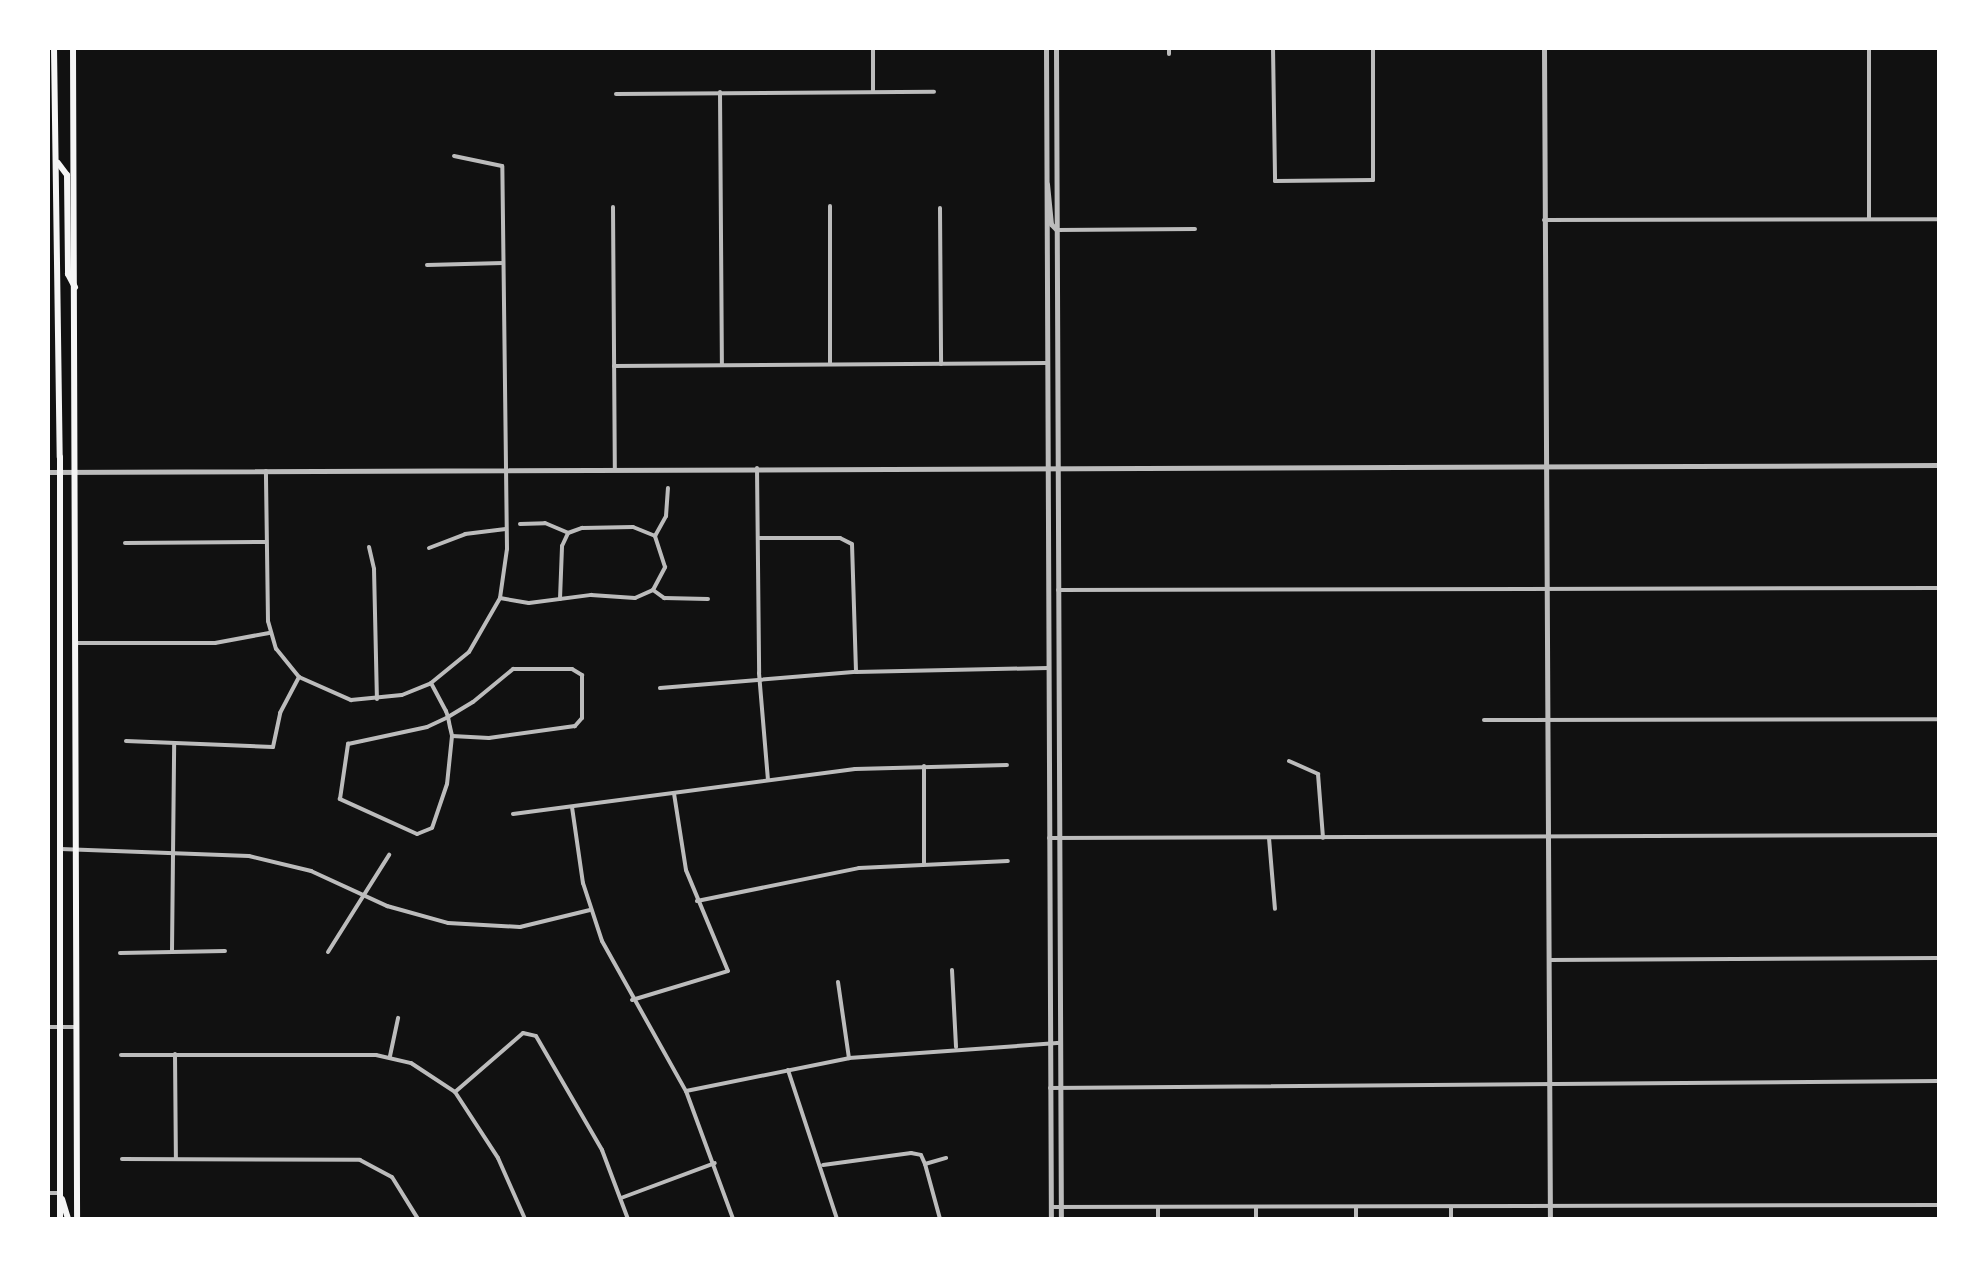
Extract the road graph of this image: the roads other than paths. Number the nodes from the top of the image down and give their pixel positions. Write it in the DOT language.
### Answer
graph roads {
  1 [pos="54,48"];
  2 [pos="73,48"];
  3 [pos="873,48"];
  4 [pos="1046,48"];
  5 [pos="1056,48"];
  6 [pos="1273,48"];
  7 [pos="1373,48"];
  8 [pos="1544,48"];
  9 [pos="1869,48"];
  10 [pos="720,92"];
  11 [pos="873,92"];
  12 [pos="934,92"];
  13 [pos="616,94"];
  14 [pos="454,156"];
  15 [pos="58,163"];
  16 [pos="1045,179"];
  17 [pos="830,206"];
  18 [pos="613,207"];
  19 [pos="940,208"];
  20 [pos="1869,219"];
  21 [pos="1939,219"];
  22 [pos="1544,220"];
  23 [pos="1195,229"];
  24 [pos="1057,230"];
  25 [pos="503,263"];
  26 [pos="427,265"];
  27 [pos="75,287"];
  28 [pos="1057,350"];
  29 [pos="1046,363"];
  30 [pos="830,364"];
  31 [pos="941,364"];
  32 [pos="722,365"];
  33 [pos="614,366"];
  34 [pos="1939,465"];
  35 [pos="1544,467"];
  36 [pos="757,468"];
  37 [pos="1047,468"];
  38 [pos="1057,468"];
  39 [pos="506,469"];
  40 [pos="615,469"];
  41 [pos="266,471"];
  42 [pos="48,472"];
  43 [pos="60,472"];
  44 [pos="77,472"];
  45 [pos="668,488"];
  46 [pos="520,524"];
  47 [pos="506,529"];
  48 [pos="568,533"];
  49 [pos="655,536"];
  50 [pos="758,538"];
  51 [pos="266,542"];
  52 [pos="125,543"];
  53 [pos="369,547"];
  54 [pos="429,548"];
  55 [pos="1939,588"];
  56 [pos="1546,589"];
  57 [pos="653,590"];
  58 [pos="1058,590"];
  59 [pos="500,598"];
  60 [pos="560,599"];
  61 [pos="708,599"];
  62 [pos="1047,601"];
  63 [pos="269,633"];
  64 [pos="78,643"];
  65 [pos="1048,668"];
  66 [pos="856,672"];
  67 [pos="299,677"];
  68 [pos="759,682"];
  69 [pos="431,683"];
  70 [pos="660,688"];
  71 [pos="377,699"];
  72 [pos="448,717"];
  73 [pos="1939,719"];
  74 [pos="1484,720"];
  75 [pos="1548,720"];
  76 [pos="452,736"];
  77 [pos="126,741"];
  78 [pos="174,745"];
  79 [pos="1289,761"];
  80 [pos="1007,765"];
  81 [pos="924,766"];
  82 [pos="768,780"];
  83 [pos="674,793"];
  84 [pos="572,807"];
  85 [pos="513,814"];
  86 [pos="1939,835"];
  87 [pos="1548,837"];
  88 [pos="1049,838"];
  89 [pos="1059,838"];
  90 [pos="1269,838"];
  91 [pos="1323,838"];
  92 [pos="58,849"];
  93 [pos="75,849"];
  94 [pos="173,849"];
  95 [pos="389,855"];
  96 [pos="1008,861"];
  97 [pos="924,864"];
  98 [pos="366,895"];
  99 [pos="697,901"];
  100 [pos="1275,909"];
  101 [pos="590,910"];
  102 [pos="172,951"];
  103 [pos="225,951"];
  104 [pos="328,952"];
  105 [pos="120,953"];
  106 [pos="1939,958"];
  107 [pos="1548,960"];
  108 [pos="952,970"];
  109 [pos="838,982"];
  110 [pos="632,1000"];
  111 [pos="398,1018"];
  112 [pos="48,1027"];
  113 [pos="59,1027"];
  114 [pos="76,1027"];
  115 [pos="1050,1043"];
  116 [pos="1060,1043"];
  117 [pos="956,1047"];
  118 [pos="175,1054"];
  119 [pos="121,1055"];
  120 [pos="390,1056"];
  121 [pos="849,1058"];
  122 [pos="788,1069"];
  123 [pos="1939,1081"];
  124 [pos="1549,1085"];
  125 [pos="1050,1088"];
  126 [pos="1060,1088"];
  127 [pos="686,1091"];
  128 [pos="455,1092"];
  129 [pos="946,1158"];
  130 [pos="122,1159"];
  131 [pos="176,1159"];
  132 [pos="715,1163"];
  133 [pos="925,1164"];
  134 [pos="823,1165"];
  135 [pos="48,1193"];
  136 [pos="60,1193"];
  137 [pos="621,1198"];
  138 [pos="1939,1205"];
  139 [pos="1051,1207"];
  140 [pos="1060,1207"];
  141 [pos="1451,1207"];
  142 [pos="1550,1207"];
  143 [pos="1158,1208"];
  144 [pos="1256,1208"];
  145 [pos="1356,1208"];
  146 [pos="60,1219"];
  147 [pos="68,1219"];
  148 [pos="77,1219"];
  149 [pos="418,1219"];
  150 [pos="525,1219"];
  151 [pos="628,1219"];
  152 [pos="733,1219"];
  153 [pos="837,1219"];
  154 [pos="940,1219"];
  155 [pos="1051,1219"];
  156 [pos="1061,1219"];
  157 [pos="1158,1219"];
  158 [pos="1256,1219"];
  159 [pos="1356,1219"];
  160 [pos="1451,1219"];
  161 [pos="1550,1219"];
  1 -- 15 [label="main road"];
  2 -- 27 [label="main road"];
  3 -- 11 [label="street"];
  4 -- 16 [label="street"];
  5 -- 24 [label="street"];
  6 -- 7 [label="street"];
  8 -- 22 [label="street"];
  9 -- 20 [label="street"];
  10 -- 11 [label="street"];
  10 -- 13 [label="street"];
  10 -- 32 [label="street"];
  11 -- 12 [label="street"];
  14 -- 25 [label="street"];
  15 -- 27 [label="main road"];
  15 -- 43 [label="main road"];
  16 -- 24 [label="street"];
  16 -- 29 [label="street"];
  17 -- 30 [label="street"];
  18 -- 33 [label="street"];
  19 -- 31 [label="street"];
  20 -- 21 [label="street"];
  20 -- 22 [label="street"];
  22 -- 35 [label="street"];
  23 -- 24 [label="street"];
  24 -- 28 [label="street"];
  25 -- 26 [label="street"];
  25 -- 39 [label="street"];
  27 -- 44 [label="main road"];
  28 -- 29 [label="street"];
  28 -- 38 [label="street"];
  29 -- 31 [label="street"];
  29 -- 37 [label="street"];
  30 -- 31 [label="street"];
  30 -- 32 [label="street"];
  32 -- 33 [label="street"];
  33 -- 40 [label="street"];
  34 -- 35 [label="street"];
  35 -- 38 [label="street"];
  35 -- 56 [label="street"];
  36 -- 37 [label="street"];
  36 -- 40 [label="street"];
  36 -- 50 [label="street"];
  37 -- 38 [label="street"];
  37 -- 62 [label="street"];
  38 -- 58 [label="street"];
  39 -- 40 [label="street"];
  39 -- 41 [label="street"];
  39 -- 47 [label="street"];
  41 -- 44 [label="street"];
  41 -- 51 [label="street"];
  42 -- 43 [label="street"];
  43 -- 44 [label="street"];
  43 -- 92 [label="main road"];
  44 -- 64 [label="main road"];
  45 -- 49 [label="street"];
  46 -- 48 [label="street"];
  47 -- 54 [label="street"];
  47 -- 59 [label="street"];
  48 -- 49 [label="street"];
  48 -- 60 [label="street"];
  49 -- 57 [label="street"];
  50 -- 66 [label="street"];
  50 -- 68 [label="street"];
  51 -- 52 [label="street"];
  51 -- 63 [label="street"];
  53 -- 71 [label="street"];
  55 -- 56 [label="street"];
  56 -- 58 [label="street"];
  56 -- 75 [label="street"];
  57 -- 60 [label="street"];
  57 -- 61 [label="street"];
  58 -- 62 [label="street"];
  58 -- 89 [label="street"];
  59 -- 60 [label="street"];
  59 -- 69 [label="street"];
  62 -- 65 [label="street"];
  63 -- 64 [label="street"];
  63 -- 67 [label="street"];
  64 -- 93 [label="main road"];
  65 -- 66 [label="street"];
  65 -- 88 [label="street"];
  66 -- 68 [label="street"];
  67 -- 71 [label="street"];
  67 -- 78 [label="street"];
  68 -- 70 [label="street"];
  68 -- 82 [label="street"];
  69 -- 71 [label="street"];
  69 -- 72 [label="street"];
  72 -- 76 [label="street"];
  72 -- 76 [label="street"];
  72 -- 76 [label="street"];
  73 -- 75 [label="street"];
  74 -- 75 [label="street"];
  75 -- 87 [label="street"];
  77 -- 78 [label="street"];
  78 -- 94 [label="street"];
  79 -- 91 [label="street"];
  80 -- 81 [label="street"];
  81 -- 82 [label="street"];
  81 -- 97 [label="street"];
  82 -- 83 [label="street"];
  83 -- 84 [label="street"];
  83 -- 99 [label="street"];
  84 -- 85 [label="street"];
  84 -- 101 [label="street"];
  86 -- 87 [label="street"];
  87 -- 91 [label="street"];
  87 -- 107 [label="street"];
  88 -- 89 [label="street"];
  88 -- 115 [label="street"];
  89 -- 90 [label="street"];
  89 -- 116 [label="street"];
  90 -- 91 [label="street"];
  90 -- 100 [label="street"];
  92 -- 93 [label="street"];
  92 -- 113 [label="main road"];
  93 -- 94 [label="street"];
  93 -- 114 [label="main road"];
  94 -- 98 [label="street"];
  94 -- 102 [label="street"];
  95 -- 98 [label="street"];
  96 -- 97 [label="street"];
  97 -- 99 [label="street"];
  98 -- 101 [label="street"];
  98 -- 104 [label="street"];
  99 -- 110 [label="street"];
  101 -- 110 [label="street"];
  102 -- 103 [label="street"];
  102 -- 105 [label="street"];
  106 -- 107 [label="street"];
  107 -- 124 [label="street"];
  108 -- 117 [label="street"];
  109 -- 121 [label="street"];
  110 -- 127 [label="street"];
  111 -- 120 [label="street"];
  112 -- 113 [label="street"];
  113 -- 114 [label="street"];
  113 -- 136 [label="main road"];
  114 -- 148 [label="main road"];
  115 -- 116 [label="street"];
  115 -- 117 [label="street"];
  115 -- 125 [label="street"];
  116 -- 126 [label="street"];
  117 -- 121 [label="street"];
  118 -- 119 [label="street"];
  118 -- 120 [label="street"];
  118 -- 131 [label="street"];
  120 -- 128 [label="street"];
  121 -- 122 [label="street"];
  122 -- 127 [label="street"];
  122 -- 134 [label="street"];
  123 -- 124 [label="street"];
  124 -- 126 [label="street"];
  124 -- 142 [label="street"];
  125 -- 126 [label="street"];
  125 -- 139 [label="street"];
  126 -- 140 [label="street"];
  127 -- 132 [label="street"];
  128 -- 137 [label="street"];
  128 -- 150 [label="street"];
  129 -- 133 [label="street"];
  130 -- 131 [label="street"];
  131 -- 149 [label="street"];
  132 -- 137 [label="street"];
  132 -- 152 [label="street"];
  133 -- 134 [label="street"];
  133 -- 154 [label="street"];
  134 -- 153 [label="street"];
  135 -- 136 [label="street"];
  136 -- 146 [label="main road"];
  136 -- 147 [label="main road"];
  137 -- 151 [label="street"];
  138 -- 142 [label="street"];
  139 -- 140 [label="street"];
  139 -- 155 [label="street"];
  140 -- 143 [label="street"];
  140 -- 156 [label="street"];
  141 -- 142 [label="street"];
  141 -- 145 [label="street"];
  141 -- 160 [label="street"];
  142 -- 161 [label="street"];
  143 -- 144 [label="street"];
  143 -- 157 [label="street"];
  144 -- 145 [label="street"];
  144 -- 158 [label="street"];
  145 -- 159 [label="street"];
}
